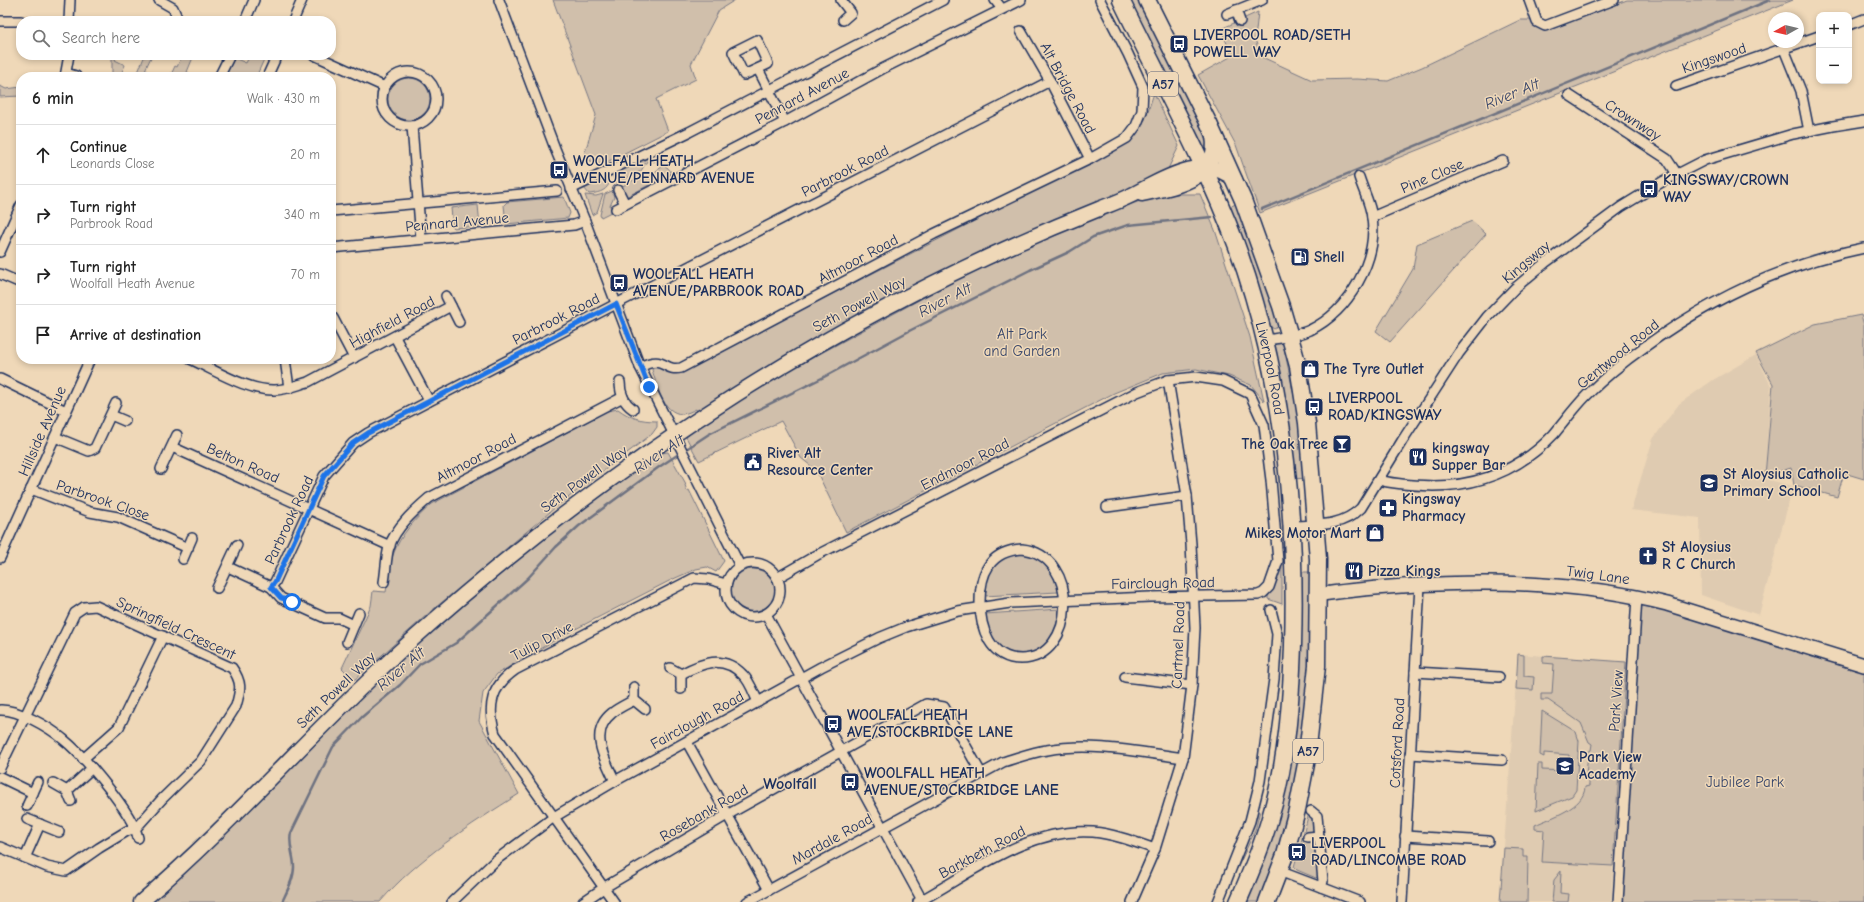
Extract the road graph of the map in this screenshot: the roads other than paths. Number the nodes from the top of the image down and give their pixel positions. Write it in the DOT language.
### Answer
graph roads {
  1 [pos="70,0"];
  2 [pos="159,0"];
  3 [pos="254,0"];
  4 [pos="302,0"];
  5 [pos="500,0"];
  6 [pos="841,0"];
  7 [pos="943,0"];
  8 [pos="995,0"];
  9 [pos="1021,0"];
  10 [pos="1100,0"];
  11 [pos="1121,0"];
  12 [pos="1147,0"];
  13 [pos="1262,0"];
  14 [pos="1529,0"];
  15 [pos="1614,0"];
  16 [pos="1002,8"];
  17 [pos="1236,10"];
  18 [pos="1227,14"];
  19 [pos="69,16"];
  20 [pos="176,16"];
  21 [pos="247,16"];
  22 [pos="295,16"];
  23 [pos="843,20"];
  24 [pos="0,21"];
  25 [pos="16,21"];
  26 [pos="1240,21"];
  27 [pos="1021,31"];
  28 [pos="1816,37"];
  29 [pos="1784,49"];
  30 [pos="68,60"];
  31 [pos="228,60"];
  32 [pos="275,60"];
  33 [pos="325,60"];
  34 [pos="758,68"];
  35 [pos="66,72"];
  36 [pos="222,72"];
  37 [pos="269,72"];
  38 [pos="1050,81"];
  39 [pos="1676,86"];
  40 [pos="385,88"];
  41 [pos="768,90"];
  42 [pos="1569,95"];
  43 [pos="1864,121"];
  44 [pos="785,122"];
  45 [pos="412,126"];
  46 [pos="1212,130"];
  47 [pos="1809,131"];
  48 [pos="1090,159"];
  49 [pos="1503,161"];
  50 [pos="1205,169"];
  51 [pos="1677,174"];
  52 [pos="1359,177"];
  53 [pos="1235,180"];
  54 [pos="571,190"];
  55 [pos="618,190"];
  56 [pos="557,191"];
  57 [pos="419,204"];
  58 [pos="625,204"];
  59 [pos="616,209"];
  60 [pos="336,211"];
  61 [pos="16,216"];
  62 [pos="1372,217"];
  63 [pos="585,221"];
  64 [pos="421,239"];
  65 [pos="336,248"];
  66 [pos="1864,248"];
  67 [pos="0,252"];
  68 [pos="0,274"];
  69 [pos="16,281"];
  70 [pos="446,296"];
  71 [pos="616,304"];
  72 [pos="451,306"];
  73 [pos="459,322"];
  74 [pos="336,327"];
  75 [pos="1290,336"];
  76 [pos="394,337"];
  77 [pos="1266,340"];
  78 [pos="354,358"];
  79 [pos="88,364"];
  80 [pos="201,364"];
  81 [pos="286,364"];
  82 [pos="640,367"];
  83 [pos="0,378"];
  84 [pos="1168,380"];
  85 [pos="620,382"];
  86 [pos="289,388"];
  87 [pos="623,397"];
  88 [pos="429,401"];
  89 [pos="116,403"];
  90 [pos="633,409"];
  91 [pos="66,411"];
  92 [pos="111,415"];
  93 [pos="125,421"];
  94 [pos="177,435"];
  95 [pos="55,437"];
  96 [pos="676,442"];
  97 [pos="172,447"];
  98 [pos="161,469"];
  99 [pos="1379,480"];
  100 [pos="31,489"];
  101 [pos="1187,496"];
  102 [pos="1107,507"];
  103 [pos="309,509"];
  104 [pos="1316,525"];
  105 [pos="1292,526"];
  106 [pos="192,538"];
  107 [pos="237,545"];
  108 [pos="390,546"];
  109 [pos="188,548"];
  110 [pos="0,558"];
  111 [pos="183,559"];
  112 [pos="740,566"];
  113 [pos="228,567"];
  114 [pos="777,578"];
  115 [pos="384,582"];
  116 [pos="726,584"];
  117 [pos="1420,585"];
  118 [pos="271,587"];
  119 [pos="217,588"];
  120 [pos="1263,593"];
  121 [pos="1318,595"];
  122 [pos="1194,597"];
  123 [pos="1637,597"];
  124 [pos="1064,600"];
  125 [pos="980,607"];
  126 [pos="1271,610"];
  127 [pos="359,613"];
  128 [pos="766,614"];
  129 [pos="354,625"];
  130 [pos="163,636"];
  131 [pos="346,642"];
  132 [pos="1864,665"];
  133 [pos="670,668"];
  134 [pos="1415,672"];
  135 [pos="681,674"];
  136 [pos="1125,677"];
  137 [pos="1499,677"];
  138 [pos="801,679"];
  139 [pos="1192,685"];
  140 [pos="634,687"];
  141 [pos="681,689"];
  142 [pos="634,700"];
  143 [pos="758,702"];
  144 [pos="645,709"];
  145 [pos="0,710"];
  146 [pos="26,716"];
  147 [pos="687,742"];
  148 [pos="841,751"];
  149 [pos="1410,754"];
  150 [pos="1183,758"];
  151 [pos="83,759"];
  152 [pos="1502,760"];
  153 [pos="0,768"];
  154 [pos="92,768"];
  155 [pos="981,773"];
  156 [pos="0,777"];
  157 [pos="615,781"];
  158 [pos="38,782"];
  159 [pos="53,783"];
  160 [pos="67,792"];
  161 [pos="33,793"];
  162 [pos="71,801"];
  163 [pos="27,806"];
  164 [pos="1311,811"];
  165 [pos="727,815"];
  166 [pos="554,817"];
  167 [pos="27,819"];
  168 [pos="40,824"];
  169 [pos="882,827"];
  170 [pos="136,828"];
  171 [pos="59,832"];
  172 [pos="1319,836"];
  173 [pos="1405,836"];
  174 [pos="1308,837"];
  175 [pos="138,838"];
  176 [pos="1488,841"];
  177 [pos="0,847"];
  178 [pos="1154,849"];
  179 [pos="26,858"];
  180 [pos="1280,871"];
  181 [pos="605,887"];
  182 [pos="1321,887"];
  183 [pos="769,890"];
  184 [pos="1341,898"];
  185 [pos="921,901"];
  186 [pos="141,902"];
  187 [pos="452,902"];
  188 [pos="583,902"];
  189 [pos="614,902"];
  190 [pos="747,902"];
  191 [pos="1132,902"];
  192 [pos="1218,902"];
  193 [pos="1238,902"];
  194 [pos="1267,902"];
  195 [pos="1360,902"];
  196 [pos="1402,902"];
  197 [pos="1618,902"];
  1 -- 19 [label="street"];
  2 -- 20 [label="street"];
  3 -- 21 [label="street"];
  4 -- 22 [label="street"];
  5 -- 54 [label="street"];
  6 -- 23 [label="street"];
  7 -- 41 [label="street, Pennard Avenue"];
  8 -- 16 [label="street"];
  9 -- 16 [label="street"];
  10 -- 48 [label="street"];
  11 -- 50 [label="highway, Liverpool Road / A57"];
  12 -- 46 [label="highway, Liverpool Road / A57"];
  13 -- 17 [label="street"];
  14 -- 15 [label="street"];
  16 -- 44 [label="street, Pennard Avenue"];
  17 -- 18 [label="street"];
  17 -- 26 [label="street"];
  24 -- 25 [label="street"];
  27 -- 38 [label="street, Alt Bridge Road"];
  28 -- 29 [label="street, Kingswood"];
  29 -- 39 [label="street, Kingswood"];
  29 -- 47 [label="street"];
  30 -- 35 [label="street"];
  31 -- 36 [label="street"];
  32 -- 37 [label="street"];
  33 -- 40 [label="street"];
  34 -- 41 [label="street"];
  38 -- 48 [label="street, Alt Bridge Road"];
  38 -- 71 [label="street, Parbrook Road"];
  40 -- 45 [label="street"];
  40 -- 45 [label="street"];
  41 -- 44 [label="street"];
  41 -- 54 [label="street, Pennard Avenue"];
  42 -- 51 [label="street, Crownway"];
  43 -- 47 [label="street, Kingsway"];
  44 -- 58 [label="street, Pennard Avenue"];
  45 -- 57 [label="street"];
  46 -- 50 [label="main road"];
  46 -- 53 [label="highway, Liverpool Road / A57"];
  47 -- 51 [label="street, Kingsway"];
  48 -- 82 [label="street, Altmoor Road"];
  49 -- 62 [label="street, Pine Close"];
  50 -- 53 [label="main road"];
  50 -- 77 [label="highway, Liverpool Road / A57"];
  50 -- 96 [label="main road, Seth Powell Way"];
  51 -- 99 [label="street, Kingsway"];
  52 -- 62 [label="street"];
  53 -- 75 [label="highway, Liverpool Road / A57"];
  54 -- 63 [label="street"];
  55 -- 58 [label="street"];
  56 -- 57 [label="street, Pennard Avenue"];
  57 -- 60 [label="street, Pennard Avenue"];
  57 -- 64 [label="street"];
  58 -- 59 [label="street, Pennard Avenue"];
  61 -- 67 [label="street"];
  62 -- 75 [label="street"];
  63 -- 64 [label="street, Pennard Avenue"];
  63 -- 71 [label="street"];
  64 -- 65 [label="street, Pennard Avenue"];
  66 -- 99 [label="street, Gentwood Road"];
  68 -- 69 [label="street"];
  70 -- 72 [label="street"];
  71 -- 82 [label="street"];
  71 -- 88 [label="street, Parbrook Road"];
  72 -- 73 [label="street"];
  72 -- 76 [label="street, Highfield Road"];
  74 -- 78 [label="street"];
  75 -- 77 [label="street"];
  75 -- 104 [label="highway, Liverpool Road / A57"];
  76 -- 78 [label="street, Highfield Road"];
  76 -- 88 [label="street"];
  77 -- 105 [label="highway, Liverpool Road / A57"];
  78 -- 86 [label="street, Highfield Road"];
  79 -- 91 [label="street, Hillside Avenue"];
  80 -- 86 [label="street, Highfield Road"];
  81 -- 86 [label="street"];
  82 -- 96 [label="street"];
  83 -- 91 [label="street"];
  84 -- 101 [label="street, Cartmel Road"];
  84 -- 114 [label="street, Endmoor Road"];
  84 -- 120 [label="street, Liverpool Road"];
  85 -- 87 [label="street"];
  87 -- 90 [label="street"];
  87 -- 108 [label="street, Altmoor Road"];
  88 -- 103 [label="street, Parbrook Road"];
  89 -- 92 [label="street"];
  91 -- 95 [label="street, Hillside Avenue"];
  92 -- 93 [label="street"];
  92 -- 95 [label="street"];
  94 -- 97 [label="street"];
  95 -- 100 [label="street, Hillside Avenue"];
  96 -- 112 [label="street"];
  96 -- 186 [label="main road, Seth Powell Way"];
  97 -- 98 [label="street"];
  97 -- 103 [label="street, Belton Road"];
  99 -- 104 [label="street, Kingsway"];
  100 -- 109 [label="street, Parbrook Close"];
  100 -- 110 [label="street, Hillside Avenue"];
  101 -- 102 [label="street"];
  101 -- 122 [label="street, Cartmel Road"];
  103 -- 108 [label="street, Belton Road"];
  103 -- 118 [label="street, Parbrook Road"];
  104 -- 105 [label="street, Kingsway"];
  104 -- 121 [label="highway, Liverpool Road / A57"];
  105 -- 193 [label="highway, Liverpool Road / A57"];
  106 -- 109 [label="street"];
  107 -- 113 [label="street"];
  108 -- 115 [label="street, Altmoor Road"];
  109 -- 111 [label="street"];
  112 -- 114 [label="street"];
  112 -- 116 [label="street"];
  113 -- 118 [label="street, Parbrook Road"];
  113 -- 119 [label="street"];
  114 -- 128 [label="street"];
  116 -- 128 [label="street"];
  116 -- 166 [label="street, Tulip Drive"];
  117 -- 121 [label="street, Twig Lane"];
  117 -- 123 [label="street, Twig Lane"];
  117 -- 134 [label="street, Cotsford Road"];
  118 -- 129 [label="street"];
  120 -- 122 [label="street, Fairclough Road"];
  121 -- 180 [label="highway, Liverpool Road / A57"];
  122 -- 124 [label="street, Fairclough Road"];
  122 -- 139 [label="street, Cartmel Road"];
  123 -- 132 [label="street, Twig Lane"];
  123 -- 197 [label="street, Park View"];
  124 -- 125 [label="street, Fairclough Road"];
  124 -- 125 [label="street"];
  124 -- 125 [label="street"];
  125 -- 138 [label="street, Fairclough Road"];
  126 -- 192 [label="street"];
  127 -- 129 [label="street"];
  128 -- 138 [label="street"];
  129 -- 131 [label="street"];
  130 -- 146 [label="street, Springfield Crescent"];
  130 -- 151 [label="street"];
  130 -- 170 [label="street, Springfield Crescent"];
  133 -- 135 [label="street"];
  134 -- 137 [label="street"];
  134 -- 149 [label="street, Cotsford Road"];
  135 -- 141 [label="street"];
  135 -- 143 [label="street"];
  136 -- 139 [label="street"];
  138 -- 143 [label="street, Fairclough Road"];
  138 -- 148 [label="street"];
  139 -- 150 [label="street, Cartmel Road"];
  140 -- 142 [label="street"];
  142 -- 144 [label="street"];
  142 -- 157 [label="street"];
  143 -- 147 [label="street, Fairclough Road"];
  145 -- 146 [label="street"];
  146 -- 151 [label="street"];
  146 -- 153 [label="street, Springfield Crescent"];
  147 -- 157 [label="street, Fairclough Road"];
  147 -- 165 [label="street"];
  148 -- 155 [label="street, Rosebank Road"];
  148 -- 165 [label="street, Rosebank Road"];
  148 -- 169 [label="street"];
  149 -- 152 [label="street"];
  149 -- 173 [label="street, Cotsford Road"];
  150 -- 155 [label="street, Mardale Road"];
  150 -- 178 [label="street, Cartmel Road"];
  151 -- 154 [label="street"];
  154 -- 160 [label="street"];
  154 -- 170 [label="street"];
  155 -- 169 [label="street, Mardale Road"];
  156 -- 161 [label="street"];
  157 -- 166 [label="street, Fairclough Road"];
  158 -- 161 [label="street"];
  159 -- 160 [label="street"];
  160 -- 162 [label="street"];
  161 -- 163 [label="street"];
  164 -- 172 [label="street"];
  165 -- 181 [label="street, Rosebank Road"];
  165 -- 183 [label="street"];
  166 -- 181 [label="street, Tulip Drive"];
  166 -- 187 [label="street, Fairclough Road"];
  167 -- 168 [label="street"];
  168 -- 171 [label="street"];
  168 -- 179 [label="street"];
  169 -- 183 [label="street, Mardale Road"];
  169 -- 185 [label="street"];
  170 -- 175 [label="street"];
  170 -- 179 [label="street"];
  172 -- 174 [label="street"];
  172 -- 182 [label="street"];
  173 -- 176 [label="street"];
  173 -- 196 [label="street, Cotsford Road"];
  177 -- 179 [label="street"];
  178 -- 185 [label="street, Barkbeth Road"];
  178 -- 191 [label="street, Cartmel Road"];
  180 -- 182 [label="street"];
  180 -- 194 [label="highway, Liverpool Road / A57"];
  181 -- 188 [label="street, Rosebank Road"];
  181 -- 189 [label="street, Tulip Drive"];
  182 -- 184 [label="street"];
  183 -- 190 [label="street, Mardale Road"];
  184 -- 195 [label="street"];
}
